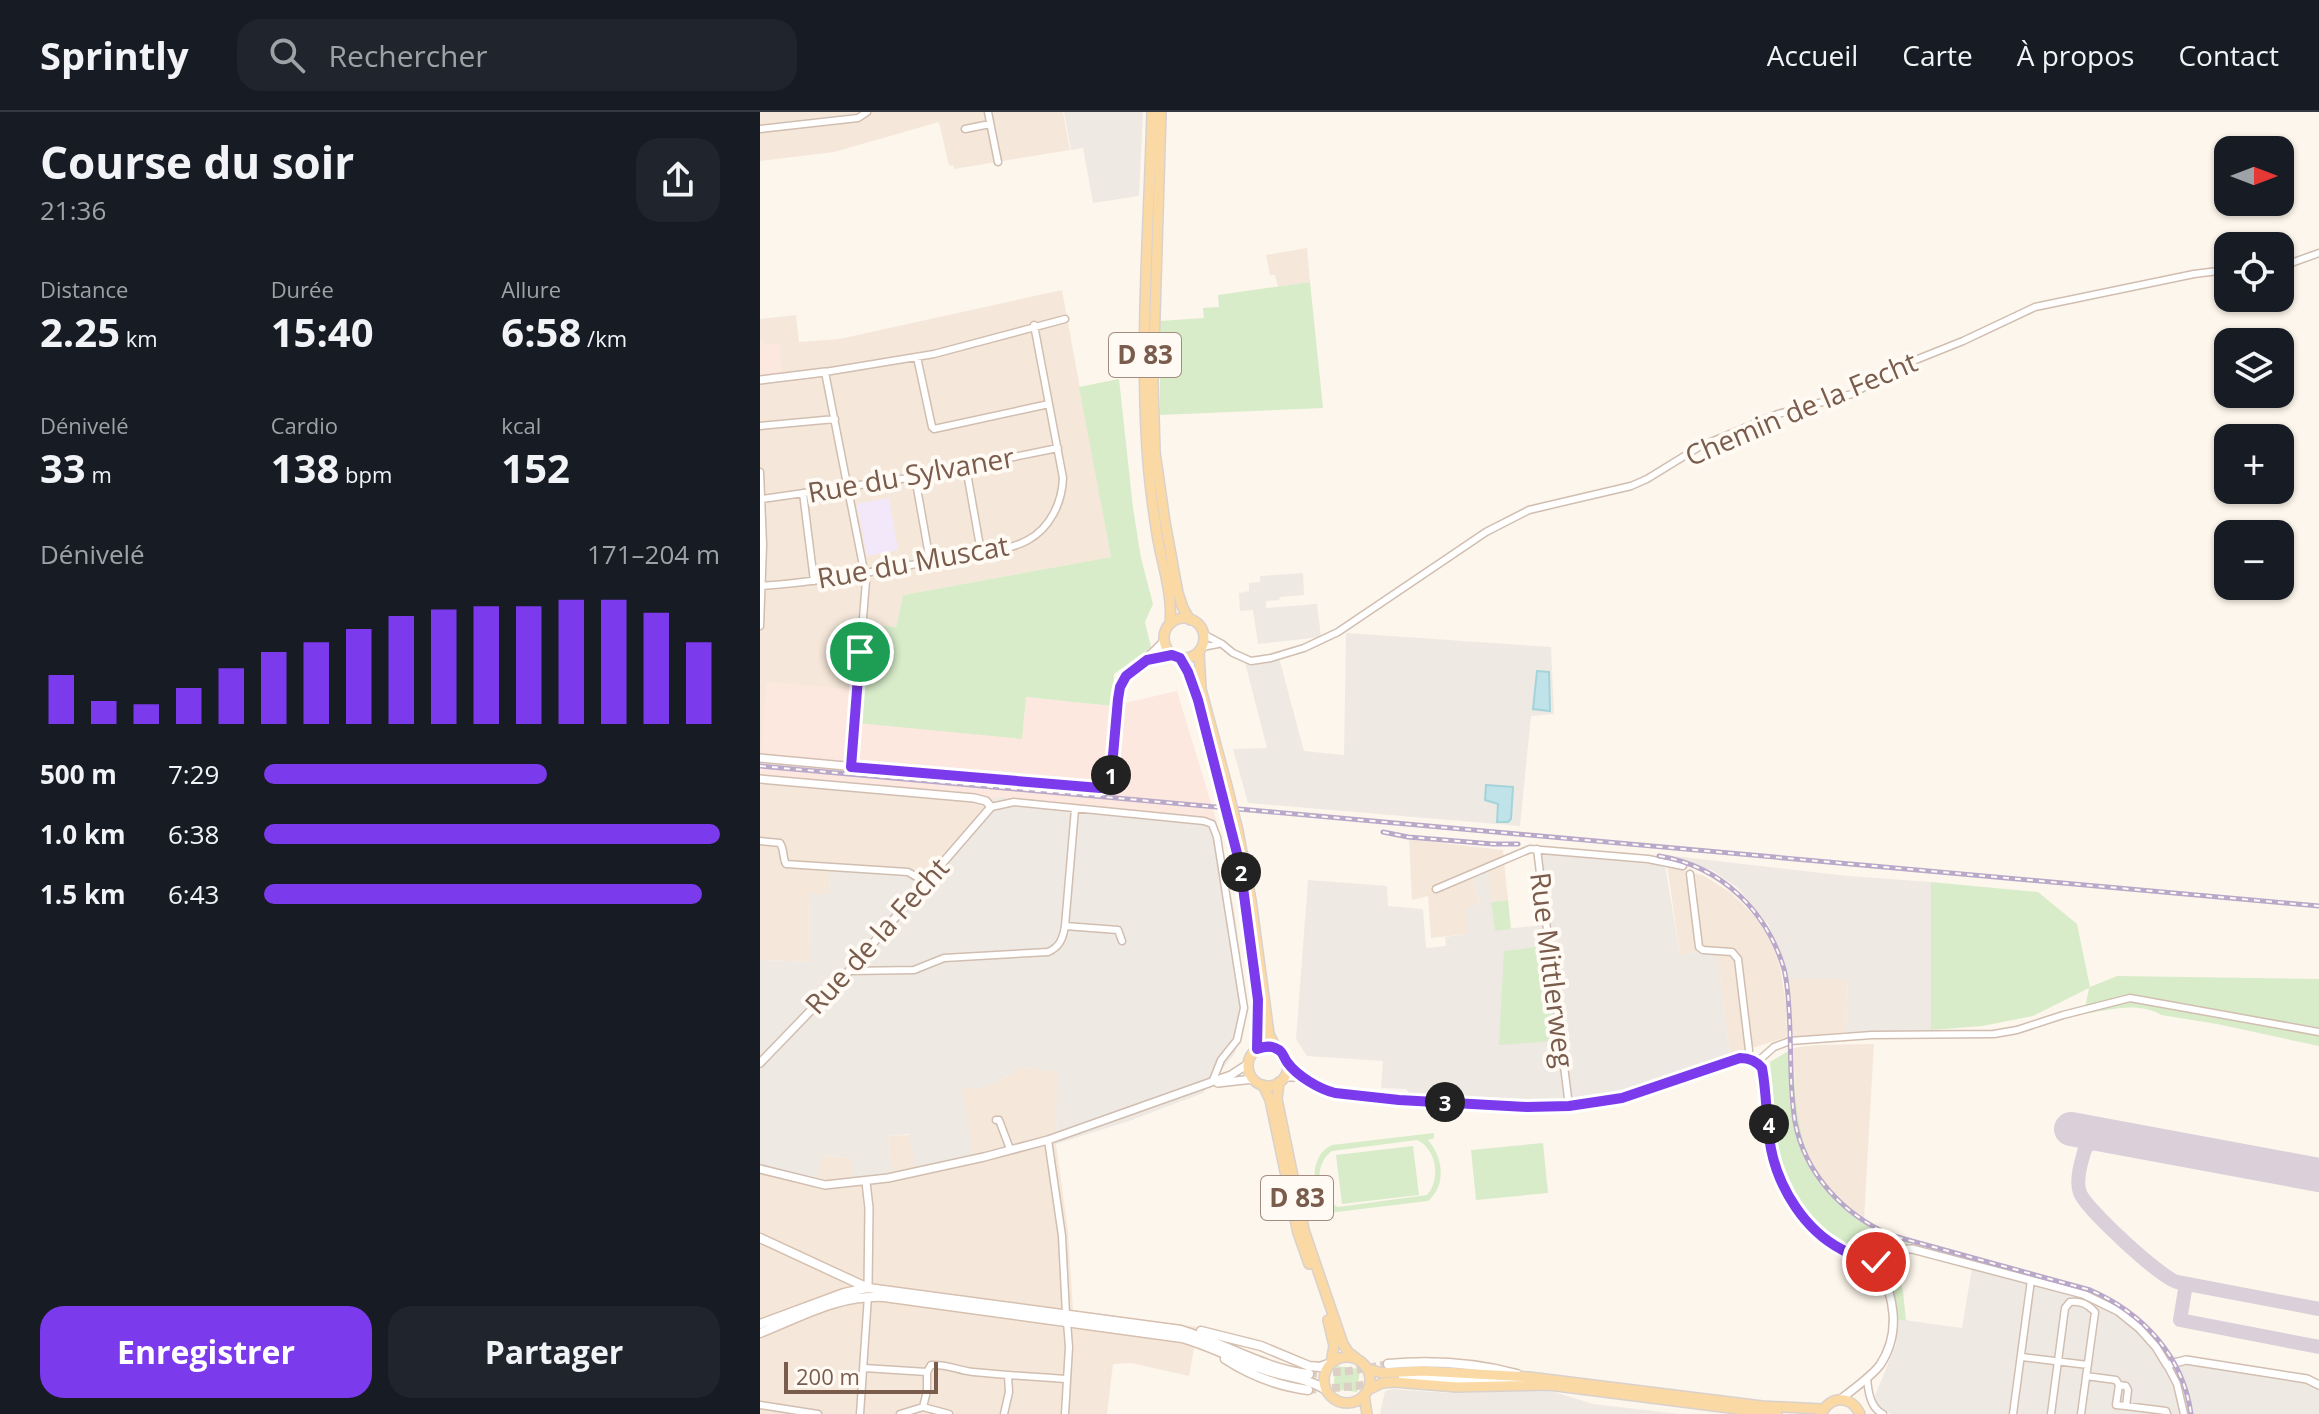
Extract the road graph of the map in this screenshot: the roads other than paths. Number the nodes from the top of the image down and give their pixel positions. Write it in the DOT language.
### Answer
graph roads {
  1 [pos="867,112"];
  2 [pos="988,112"];
  3 [pos="1152,112"];
  4 [pos="1161,112"];
  5 [pos="990,124"];
  6 [pos="760,129"];
  7 [pos="965,129"];
  8 [pos="998,162"];
  9 [pos="2319,253"];
  10 [pos="2294,262"];
  11 [pos="2214,272"];
  12 [pos="1065,319"];
  13 [pos="1034,325"];
  14 [pos="917,357"];
  15 [pos="825,372"];
  16 [pos="760,380"];
  17 [pos="1049,404"];
  18 [pos="835,419"];
  19 [pos="760,426"];
  20 [pos="1058,448"];
  21 [pos="966,467"];
  22 [pos="760,472"];
  23 [pos="915,477"];
  24 [pos="849,487"];
  25 [pos="803,493"];
  26 [pos="762,499"];
  27 [pos="981,552"];
  28 [pos="930,561"];
  29 [pos="865,573"];
  30 [pos="814,581"];
  31 [pos="761,586"];
  32 [pos="1190,620"];
  33 [pos="1170,624"];
  34 [pos="760,626"];
  35 [pos="1203,634"];
  36 [pos="1164,641"];
  37 [pos="1222,644"];
  38 [pos="1200,649"];
  39 [pos="1176,656"];
  40 [pos="1147,660"];
  41 [pos="760,758"];
  42 [pos="851,767"];
  43 [pos="760,779"];
  44 [pos="1224,787"];
  45 [pos="991,807"];
  46 [pos="1075,809"];
  47 [pos="1235,832"];
  48 [pos="760,841"];
  49 [pos="1537,849"];
  50 [pos="1683,866"];
  51 [pos="1690,874"];
  52 [pos="925,882"];
  53 [pos="1436,889"];
  54 [pos="1065,926"];
  55 [pos="1122,941"];
  56 [pos="849,971"];
  57 [pos="2319,1032"];
  58 [pos="1276,1048"];
  59 [pos="1257,1049"];
  60 [pos="1747,1058"];
  61 [pos="1287,1062"];
  62 [pos="1757,1062"];
  63 [pos="760,1063"];
  64 [pos="1248,1064"];
  65 [pos="1220,1066"];
  66 [pos="1231,1075"];
  67 [pos="1304,1077"];
  68 [pos="1253,1079"];
  69 [pos="1282,1080"];
  70 [pos="1210,1082"];
  71 [pos="1263,1085"];
  72 [pos="1569,1106"];
  73 [pos="996,1120"];
  74 [pos="1048,1140"];
  75 [pos="1010,1149"];
  76 [pos="760,1169"];
  77 [pos="866,1182"];
  78 [pos="760,1238"];
  79 [pos="1876,1262"];
  80 [pos="847,1279"];
  81 [pos="2031,1280"];
  82 [pos="868,1292"];
  83 [pos="844,1293"];
  84 [pos="1066,1318"];
  85 [pos="760,1324"];
  86 [pos="1181,1330"];
  87 [pos="760,1333"];
  88 [pos="1216,1350"];
  89 [pos="2022,1357"];
  90 [pos="1356,1358"];
  91 [pos="2058,1361"];
  92 [pos="1331,1363"];
  93 [pos="1388,1364"];
  94 [pos="2088,1365"];
  95 [pos="2167,1365"];
  96 [pos="864,1368"];
  97 [pos="1368,1369"];
  98 [pos="927,1372"];
  99 [pos="1309,1374"];
  100 [pos="1008,1376"];
  101 [pos="2086,1376"];
  102 [pos="1403,1377"];
  103 [pos="1529,1377"];
  104 [pos="1867,1378"];
  105 [pos="1067,1379"];
  106 [pos="1549,1385"];
  107 [pos="2319,1385"];
  108 [pos="1854,1388"];
  109 [pos="1308,1390"];
  110 [pos="1326,1390"];
  111 [pos="1366,1392"];
  112 [pos="1841,1399"];
  113 [pos="1344,1403"];
  114 [pos="760,1405"];
  115 [pos="923,1407"];
  116 [pos="1859,1410"];
  117 [pos="1822,1411"];
  118 [pos="818,1414"];
  119 [pos="860,1414"];
  120 [pos="900,1414"];
  121 [pos="949,1414"];
  122 [pos="1004,1414"];
  123 [pos="1065,1414"];
  124 [pos="1353,1414"];
  125 [pos="1367,1414"];
  126 [pos="1777,1414"];
  127 [pos="1883,1414"];
  128 [pos="2013,1414"];
  129 [pos="2051,1414"];
  130 [pos="2081,1414"];
  131 [pos="2167,1414"];
  132 [pos="2184,1414"];
  1 -- 6 [label="street"];
  2 -- 5 [label="street"];
  3 -- 33 [label="main road, D 83"];
  4 -- 32 [label="main road, D 83"];
  5 -- 7 [label="street"];
  5 -- 8 [label="street"];
  9 -- 10 [label="street"];
  11 -- 37 [label="street, Chemin de la Fecht"];
  12 -- 13 [label="street"];
  13 -- 14 [label="street"];
  13 -- 17 [label="street, Rue du Muscat"];
  14 -- 15 [label="street"];
  14 -- 17 [label="street"];
  15 -- 16 [label="street"];
  15 -- 18 [label="street"];
  17 -- 20 [label="street, Rue du Muscat"];
  18 -- 19 [label="street"];
  18 -- 24 [label="street"];
  20 -- 21 [label="street, Rue du Sylvaner"];
  20 -- 27 [label="street, Rue du Muscat"];
  21 -- 23 [label="street, Rue du Sylvaner"];
  21 -- 27 [label="street"];
  22 -- 26 [label="street"];
  23 -- 24 [label="street, Rue du Sylvaner"];
  23 -- 28 [label="street"];
  24 -- 25 [label="street, Rue du Sylvaner"];
  24 -- 29 [label="street"];
  25 -- 26 [label="street, Rue du Sylvaner"];
  25 -- 30 [label="street"];
  26 -- 31 [label="street"];
  27 -- 28 [label="street, Rue du Muscat"];
  28 -- 29 [label="street, Rue du Muscat"];
  29 -- 30 [label="street, Rue du Muscat"];
  29 -- 42 [label="street"];
  30 -- 31 [label="street, Rue du Muscat"];
  31 -- 34 [label="street"];
  32 -- 33 [label="main road"];
  32 -- 35 [label="main road"];
  33 -- 36 [label="main road"];
  35 -- 37 [label="street, Chemin de la Fecht"];
  35 -- 38 [label="main road"];
  36 -- 39 [label="main road"];
  36 -- 40 [label="street"];
  37 -- 38 [label="street"];
  38 -- 39 [label="main road"];
  38 -- 44 [label="main road"];
  39 -- 40 [label="street"];
  39 -- 44 [label="main road"];
  40 -- 42 [label="street"];
  41 -- 42 [label="street"];
  43 -- 45 [label="street"];
  44 -- 47 [label="main road"];
  45 -- 46 [label="street"];
  45 -- 52 [label="street, Rue de la Fecht"];
  46 -- 54 [label="street"];
  46 -- 65 [label="street"];
  47 -- 58 [label="main road"];
  47 -- 59 [label="main road"];
  48 -- 52 [label="street"];
  49 -- 50 [label="street"];
  49 -- 53 [label="street, Rue Mittlerweg"];
  49 -- 72 [label="street, Rue Mittlerweg"];
  51 -- 60 [label="street"];
  52 -- 56 [label="street, Rue de la Fecht"];
  54 -- 55 [label="street"];
  54 -- 56 [label="street"];
  56 -- 63 [label="street, Rue de la Fecht"];
  57 -- 62 [label="street"];
  58 -- 59 [label="main road"];
  58 -- 61 [label="main road"];
  59 -- 64 [label="main road"];
  60 -- 62 [label="street"];
  60 -- 72 [label="street"];
  61 -- 67 [label="street"];
  61 -- 69 [label="main road"];
  62 -- 79 [label="street"];
  64 -- 66 [label="street"];
  64 -- 68 [label="main road"];
  65 -- 66 [label="street"];
  65 -- 70 [label="street"];
  66 -- 70 [label="street"];
  67 -- 69 [label="street"];
  67 -- 72 [label="street"];
  68 -- 70 [label="street"];
  68 -- 71 [label="main road"];
  69 -- 71 [label="main road"];
  69 -- 90 [label="main road, D 83"];
  70 -- 74 [label="street"];
  71 -- 92 [label="main road, D 83"];
  73 -- 75 [label="street"];
  74 -- 75 [label="street"];
  74 -- 84 [label="street"];
  75 -- 77 [label="street"];
  76 -- 77 [label="street"];
  77 -- 82 [label="street"];
  78 -- 80 [label="main road"];
  79 -- 81 [label="street"];
  79 -- 104 [label="street"];
  80 -- 82 [label="main road"];
  80 -- 83 [label="main road"];
  81 -- 89 [label="street"];
  81 -- 95 [label="street"];
  82 -- 83 [label="main road"];
  82 -- 84 [label="main road"];
  82 -- 87 [label="main road"];
  82 -- 96 [label="street"];
  83 -- 85 [label="main road"];
  84 -- 86 [label="main road"];
  84 -- 88 [label="main road"];
  84 -- 105 [label="street"];
  86 -- 92 [label="main road"];
  86 -- 99 [label="main road"];
  88 -- 109 [label="main road"];
  88 -- 110 [label="main road"];
  89 -- 91 [label="street"];
  89 -- 128 [label="street"];
  90 -- 92 [label="main road"];
  90 -- 97 [label="main road"];
  91 -- 94 [label="street"];
  91 -- 94 [label="street"];
  91 -- 129 [label="street"];
  92 -- 110 [label="main road"];
  93 -- 103 [label="main road"];
  94 -- 101 [label="street"];
  95 -- 107 [label="street"];
  95 -- 132 [label="street"];
  96 -- 98 [label="street"];
  96 -- 119 [label="street"];
  97 -- 103 [label="main road"];
  97 -- 111 [label="main road"];
  98 -- 100 [label="street"];
  98 -- 115 [label="street"];
  100 -- 105 [label="street"];
  100 -- 122 [label="street"];
  101 -- 130 [label="street"];
  101 -- 131 [label="street"];
  102 -- 106 [label="main road"];
  103 -- 117 [label="main road"];
  104 -- 108 [label="street"];
  104 -- 127 [label="street"];
  105 -- 123 [label="street"];
  106 -- 111 [label="main road"];
  106 -- 126 [label="main road"];
  108 -- 112 [label="street"];
  108 -- 116 [label="street"];
  110 -- 113 [label="main road"];
  111 -- 113 [label="main road"];
  111 -- 125 [label="main road"];
  112 -- 116 [label="main road"];
  112 -- 117 [label="main road"];
  113 -- 124 [label="main road"];
  114 -- 118 [label="street"];
  115 -- 120 [label="street"];
  115 -- 121 [label="street"];
}
